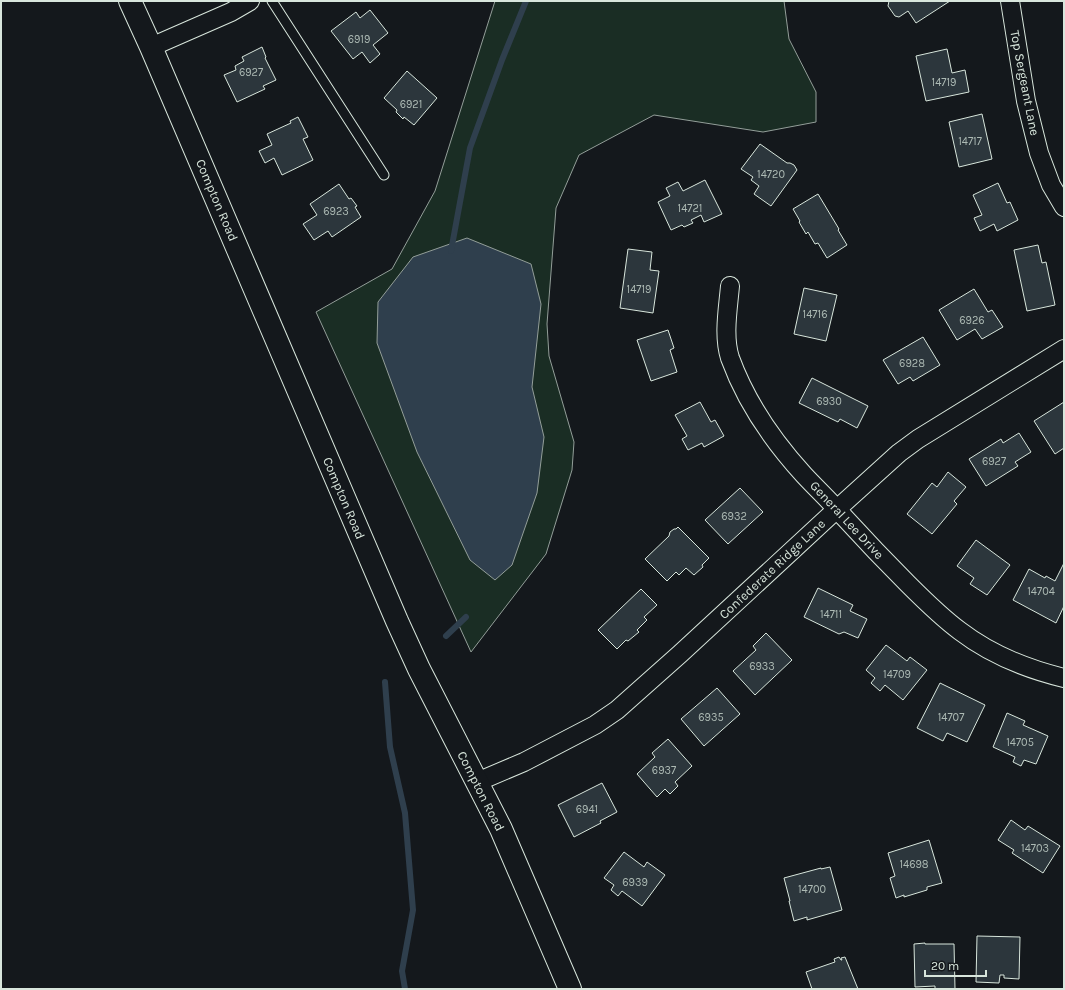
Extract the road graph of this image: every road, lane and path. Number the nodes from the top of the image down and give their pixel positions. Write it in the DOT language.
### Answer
graph roads {
  1 [pos="130,1"];
  2 [pos="250,1"];
  3 [pos="272,1"];
  4 [pos="1010,1"];
  5 [pos="151,47"];
  6 [pos="384,175"];
  7 [pos="1064,206"];
  8 [pos="730,286"];
  9 [pos="1064,349"];
  10 [pos="837,509"];
  11 [pos="1064,678"];
  12 [pos="477,782"];
  13 [pos="570,989"];
  1 -- 5 [label="street, Compton Road"];
  2 -- 5 [label="street"];
  3 -- 6 [label="lane"];
  4 -- 7 [label="street, Top Sergeant Lane"];
  5 -- 12 [label="street, Compton Road"];
  8 -- 10 [label="street, General Lee Drive"];
  9 -- 10 [label="street, Confederate Ridge Lane"];
  10 -- 11 [label="street, General Lee Drive"];
  10 -- 12 [label="street, Confederate Ridge Lane"];
  12 -- 13 [label="street, Compton Road"];
}
